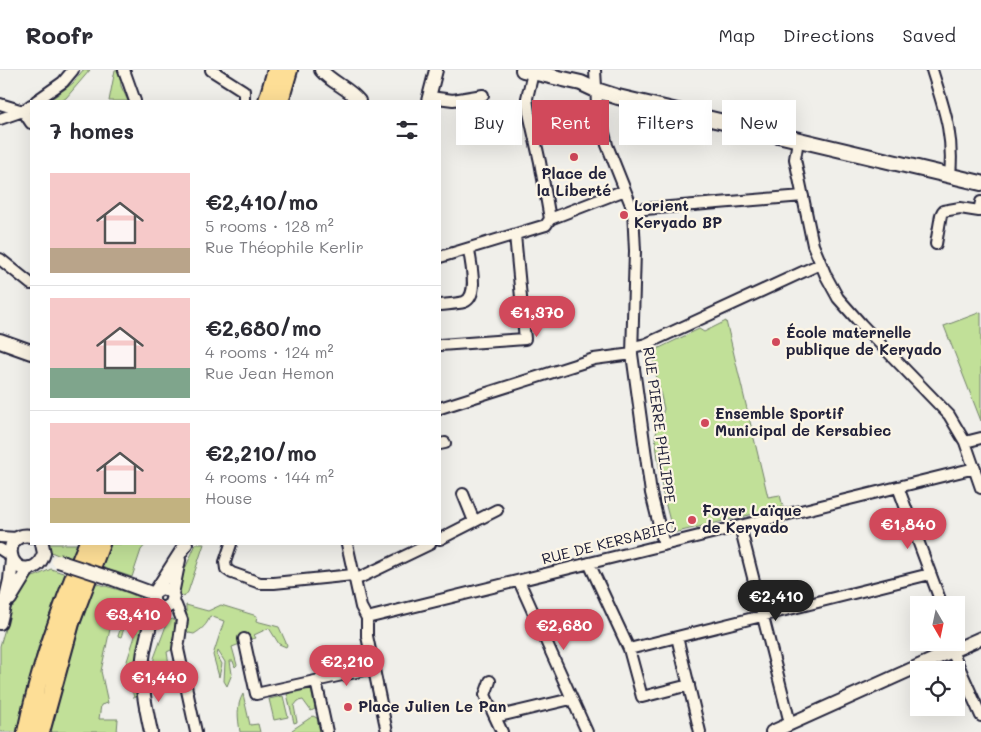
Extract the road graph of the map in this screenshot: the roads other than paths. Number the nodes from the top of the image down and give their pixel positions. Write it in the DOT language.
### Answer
graph roads {
  1 [pos="73,70"];
  2 [pos="124,70"];
  3 [pos="211,70"];
  4 [pos="276,70"];
  5 [pos="289,70"];
  6 [pos="321,70"];
  7 [pos="436,70"];
  8 [pos="510,70"];
  9 [pos="595,70"];
  10 [pos="932,70"];
  11 [pos="528,74"];
  12 [pos="596,93"];
  13 [pos="483,95"];
  14 [pos="244,96"];
  15 [pos="429,99"];
  16 [pos="37,100"];
  17 [pos="135,100"];
  18 [pos="268,100"];
  19 [pos="280,100"];
  20 [pos="358,100"];
  21 [pos="0,104"];
  22 [pos="27,108"];
  23 [pos="0,119"];
  24 [pos="798,140"];
  25 [pos="950,175"];
  26 [pos="981,183"];
  27 [pos="625,190"];
  28 [pos="803,196"];
  29 [pos="981,202"];
  30 [pos="633,210"];
  31 [pos="550,220"];
  32 [pos="515,235"];
  33 [pos="936,244"];
  34 [pos="468,249"];
  35 [pos="441,257"];
  36 [pos="0,259"];
  37 [pos="820,264"];
  38 [pos="30,283"];
  39 [pos="441,305"];
  40 [pos="0,341"];
  41 [pos="30,344"];
  42 [pos="441,345"];
  43 [pos="632,351"];
  44 [pos="30,352"];
  45 [pos="441,408"];
  46 [pos="981,438"];
  47 [pos="965,442"];
  48 [pos="975,468"];
  49 [pos="898,487"];
  50 [pos="981,488"];
  51 [pos="463,494"];
  52 [pos="498,510"];
  53 [pos="474,522"];
  54 [pos="740,526"];
  55 [pos="30,536"];
  56 [pos="0,537"];
  57 [pos="17,538"];
  58 [pos="441,538"];
  59 [pos="42,545"];
  60 [pos="85,545"];
  61 [pos="101,545"];
  62 [pos="107,545"];
  63 [pos="231,545"];
  64 [pos="347,545"];
  65 [pos="428,545"];
  66 [pos="664,545"];
  67 [pos="184,548"];
  68 [pos="8,555"];
  69 [pos="43,558"];
  70 [pos="589,563"];
  71 [pos="29,568"];
  72 [pos="930,574"];
  73 [pos="354,578"];
  74 [pos="519,580"];
  75 [pos="939,596"];
  76 [pos="162,599"];
  77 [pos="762,615"];
  78 [pos="2,618"];
  79 [pos="367,618"];
  80 [pos="71,623"];
  81 [pos="677,637"];
  82 [pos="981,638"];
  83 [pos="244,639"];
  84 [pos="965,644"];
  85 [pos="628,649"];
  86 [pos="947,651"];
  87 [pos="957,651"];
  88 [pos="374,668"];
  89 [pos="316,681"];
  90 [pos="490,681"];
  91 [pos="689,685"];
  92 [pos="571,699"];
  93 [pos="981,716"];
  94 [pos="495,717"];
  95 [pos="790,723"];
  96 [pos="26,732"];
  97 [pos="40,732"];
  98 [pos="151,732"];
  99 [pos="196,732"];
  100 [pos="327,732"];
  101 [pos="385,732"];
  102 [pos="502,732"];
  103 [pos="586,732"];
  104 [pos="700,732"];
  105 [pos="772,732"];
  1 -- 16 [label="street"];
  2 -- 17 [label="street"];
  3 -- 14 [label="street"];
  4 -- 18 [label="highway"];
  5 -- 19 [label="highway"];
  6 -- 20 [label="street"];
  7 -- 15 [label="street"];
  8 -- 11 [label="main road"];
  9 -- 12 [label="street"];
  10 -- 25 [label="street"];
  11 -- 12 [label="main road"];
  11 -- 31 [label="street"];
  12 -- 24 [label="main road"];
  12 -- 27 [label="street"];
  13 -- 15 [label="street"];
  21 -- 22 [label="street"];
  22 -- 23 [label="street"];
  24 -- 25 [label="main road"];
  24 -- 28 [label="street"];
  25 -- 26 [label="main road"];
  27 -- 30 [label="street, RUE PIERRE PHILIPPE"];
  27 -- 31 [label="street"];
  28 -- 30 [label="street"];
  28 -- 37 [label="street"];
  29 -- 33 [label="street"];
  30 -- 43 [label="street, RUE PIERRE PHILIPPE"];
  31 -- 32 [label="street"];
  32 -- 34 [label="street"];
  32 -- 42 [label="street"];
  34 -- 35 [label="street"];
  34 -- 39 [label="street"];
  36 -- 38 [label="street"];
  37 -- 43 [label="street"];
  37 -- 47 [label="street"];
  40 -- 41 [label="main road"];
  40 -- 44 [label="main road"];
  43 -- 45 [label="street"];
  43 -- 66 [label="street, RUE PIERRE PHILIPPE"];
  46 -- 47 [label="street"];
  47 -- 48 [label="street"];
  48 -- 49 [label="street, RUE DE KERSABIEC"];
  48 -- 50 [label="street"];
  49 -- 54 [label="street, RUE DE KERSABIEC"];
  49 -- 72 [label="street"];
  51 -- 53 [label="street"];
  52 -- 53 [label="street"];
  53 -- 58 [label="street"];
  54 -- 66 [label="street, RUE DE KERSABIEC"];
  54 -- 77 [label="street"];
  55 -- 57 [label="street"];
  56 -- 57 [label="street"];
  57 -- 68 [label="street"];
  59 -- 69 [label="street"];
  60 -- 96 [label="highway"];
  61 -- 80 [label="highway"];
  62 -- 80 [label="highway"];
  63 -- 73 [label="street"];
  64 -- 73 [label="street"];
  65 -- 73 [label="street"];
  66 -- 70 [label="street, RUE DE KERSABIEC"];
  67 -- 76 [label="street"];
  68 -- 71 [label="street"];
  68 -- 78 [label="street"];
  69 -- 71 [label="street"];
  69 -- 76 [label="street, bridge"];
  70 -- 74 [label="street, RUE DE KERSABIEC"];
  70 -- 85 [label="street"];
  71 -- 78 [label="street"];
  72 -- 75 [label="street"];
  72 -- 77 [label="street"];
  73 -- 79 [label="street"];
  74 -- 79 [label="street, RUE DE KERSABIEC"];
  74 -- 92 [label="street"];
  76 -- 98 [label="street"];
  76 -- 99 [label="street"];
  77 -- 81 [label="street"];
  77 -- 95 [label="street"];
  79 -- 88 [label="street"];
  80 -- 97 [label="highway"];
  81 -- 85 [label="street"];
  81 -- 91 [label="street"];
  82 -- 84 [label="street"];
  83 -- 89 [label="street"];
  85 -- 91 [label="street"];
  86 -- 95 [label="street"];
  87 -- 93 [label="street"];
  88 -- 89 [label="street"];
  88 -- 101 [label="street"];
  89 -- 100 [label="street"];
  90 -- 94 [label="street"];
  91 -- 104 [label="street"];
  92 -- 94 [label="street"];
  92 -- 103 [label="street"];
  94 -- 102 [label="street"];
  95 -- 105 [label="street"];
}
